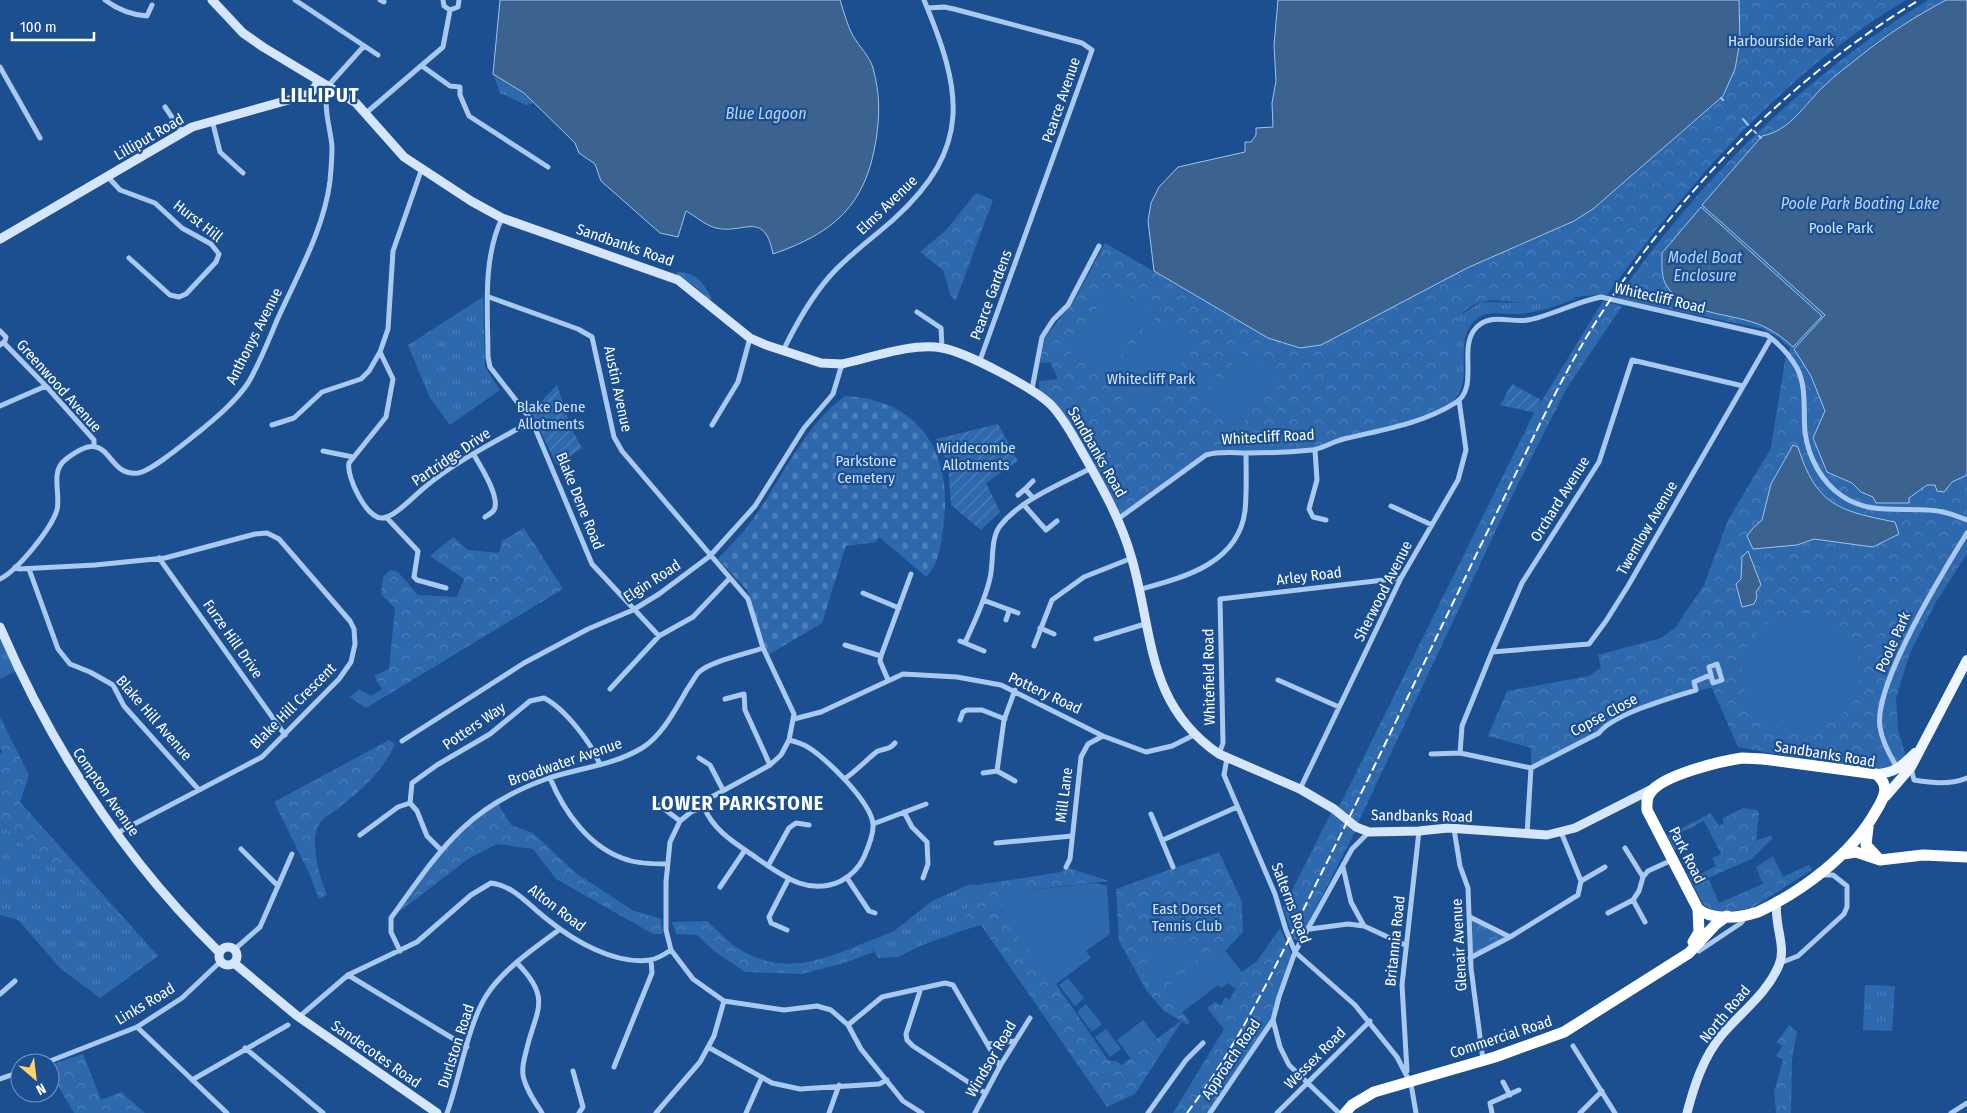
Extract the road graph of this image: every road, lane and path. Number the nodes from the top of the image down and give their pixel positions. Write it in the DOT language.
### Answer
graph roads {
  1 [pos="105,0"];
  2 [pos="212,0"];
  3 [pos="295,0"];
  4 [pos="443,0"];
  5 [pos="459,0"];
  6 [pos="924,0"];
  7 [pos="152,5"];
  8 [pos="928,8"];
  9 [pos="450,10"];
  10 [pos="364,46"];
  11 [pos="378,54"];
  12 [pos="422,66"];
  13 [pos="0,67"];
  14 [pos="2,76"];
  15 [pos="319,81"];
  16 [pos="329,87"];
  17 [pos="165,107"];
  18 [pos="366,113"];
  19 [pos="212,120"];
  20 [pos="182,132"];
  21 [pos="40,138"];
  22 [pos="548,167"];
  23 [pos="422,171"];
  24 [pos="243,173"];
  25 [pos="107,176"];
  26 [pos="502,218"];
  27 [pos="1026,236"];
  28 [pos="0,239"];
  29 [pos="1099,246"];
  30 [pos="129,258"];
  31 [pos="488,297"];
  32 [pos="917,312"];
  33 [pos="0,331"];
  34 [pos="750,338"];
  35 [pos="1771,338"];
  36 [pos="2,344"];
  37 [pos="942,348"];
  38 [pos="783,351"];
  39 [pos="380,352"];
  40 [pos="979,362"];
  41 [pos="842,364"];
  42 [pos="46,386"];
  43 [pos="1743,386"];
  44 [pos="1032,389"];
  45 [pos="1459,400"];
  46 [pos="0,406"];
  47 [pos="532,421"];
  48 [pos="272,425"];
  49 [pos="712,426"];
  50 [pos="94,446"];
  51 [pos="1315,450"];
  52 [pos="323,451"];
  53 [pos="1246,453"];
  54 [pos="474,455"];
  55 [pos="353,457"];
  56 [pos="1091,468"];
  57 [pos="1033,481"];
  58 [pos="1025,489"];
  59 [pos="1018,494"];
  60 [pos="1033,498"];
  61 [pos="1024,505"];
  62 [pos="1391,506"];
  63 [pos="386,517"];
  64 [pos="485,518"];
  65 [pos="1118,519"];
  66 [pos="1326,520"];
  67 [pos="1967,520"];
  68 [pos="1056,521"];
  69 [pos="1432,525"];
  70 [pos="1967,533"];
  71 [pos="710,556"];
  72 [pos="160,558"];
  73 [pos="1132,558"];
  74 [pos="15,567"];
  75 [pos="29,568"];
  76 [pos="911,574"];
  77 [pos="1401,578"];
  78 [pos="0,579"];
  79 [pos="729,579"];
  80 [pos="446,588"];
  81 [pos="1138,590"];
  82 [pos="863,593"];
  83 [pos="1220,599"];
  84 [pos="983,600"];
  85 [pos="899,608"];
  86 [pos="633,610"];
  87 [pos="1009,610"];
  88 [pos="1018,613"];
  89 [pos="1006,620"];
  90 [pos="1145,624"];
  91 [pos="0,628"];
  92 [pos="1040,628"];
  93 [pos="1054,634"];
  94 [pos="659,636"];
  95 [pos="1096,639"];
  96 [pos="845,645"];
  97 [pos="1034,646"];
  98 [pos="762,648"];
  99 [pos="984,651"];
  100 [pos="1492,652"];
  101 [pos="881,656"];
  102 [pos="1967,660"];
  103 [pos="1710,675"];
  104 [pos="888,680"];
  105 [pos="1278,680"];
  106 [pos="610,689"];
  107 [pos="1015,690"];
  108 [pos="725,699"];
  109 [pos="1339,707"];
  110 [pos="794,719"];
  111 [pos="1004,719"];
  112 [pos="960,720"];
  113 [pos="1196,734"];
  114 [pos="285,735"];
  115 [pos="1103,736"];
  116 [pos="789,740"];
  117 [pos="402,741"];
  118 [pos="895,743"];
  119 [pos="1919,748"];
  120 [pos="1460,753"];
  121 [pos="1431,754"];
  122 [pos="1223,756"];
  123 [pos="699,758"];
  124 [pos="600,764"];
  125 [pos="770,766"];
  126 [pos="1911,767"];
  127 [pos="1531,768"];
  128 [pos="1898,769"];
  129 [pos="998,771"];
  130 [pos="983,773"];
  131 [pos="550,778"];
  132 [pos="1879,778"];
  133 [pos="1967,778"];
  134 [pos="844,779"];
  135 [pos="1015,781"];
  136 [pos="1654,788"];
  137 [pos="1300,789"];
  138 [pos="199,790"];
  139 [pos="723,790"];
  140 [pos="1886,796"];
  141 [pos="410,802"];
  142 [pos="926,804"];
  143 [pos="1622,804"];
  144 [pos="659,805"];
  145 [pos="704,807"];
  146 [pos="1238,807"];
  147 [pos="1647,810"];
  148 [pos="904,812"];
  149 [pos="1151,814"];
  150 [pos="680,822"];
  151 [pos="873,824"];
  152 [pos="809,825"];
  153 [pos="1868,826"];
  154 [pos="1454,829"];
  155 [pos="1368,832"];
  156 [pos="1419,832"];
  157 [pos="1561,832"];
  158 [pos="117,833"];
  159 [pos="1527,834"];
  160 [pos="360,836"];
  161 [pos="1072,836"];
  162 [pos="1163,840"];
  163 [pos="996,843"];
  164 [pos="1626,848"];
  165 [pos="241,849"];
  166 [pos="441,850"];
  167 [pos="745,850"];
  168 [pos="292,854"];
  169 [pos="1843,854"];
  170 [pos="1967,857"];
  171 [pos="1672,860"];
  172 [pos="1880,860"];
  173 [pos="666,864"];
  174 [pos="768,866"];
  175 [pos="1343,866"];
  176 [pos="1173,867"];
  177 [pos="1605,867"];
  178 [pos="1066,868"];
  179 [pos="1819,875"];
  180 [pos="1643,877"];
  181 [pos="847,878"];
  182 [pos="923,878"];
  183 [pos="788,880"];
  184 [pos="1581,881"];
  185 [pos="277,885"];
  186 [pos="720,888"];
  187 [pos="1633,900"];
  188 [pos="1777,901"];
  189 [pos="1698,909"];
  190 [pos="875,913"];
  191 [pos="1608,913"];
  192 [pos="1752,914"];
  193 [pos="1727,916"];
  194 [pos="1470,917"];
  195 [pos="1645,922"];
  196 [pos="1364,926"];
  197 [pos="1310,928"];
  198 [pos="560,929"];
  199 [pos="1777,929"];
  200 [pos="787,930"];
  201 [pos="1510,937"];
  202 [pos="1405,945"];
  203 [pos="235,949"];
  204 [pos="671,950"];
  205 [pos="1698,950"];
  206 [pos="400,951"];
  207 [pos="219,952"];
  208 [pos="1296,952"];
  209 [pos="1684,956"];
  210 [pos="1470,958"];
  211 [pos="651,960"];
  212 [pos="220,962"];
  213 [pos="234,963"];
  214 [pos="1780,963"];
  215 [pos="518,964"];
  216 [pos="348,975"];
  217 [pos="16,981"];
  218 [pos="921,988"];
  219 [pos="0,994"];
  220 [pos="724,1001"];
  221 [pos="299,1017"];
  222 [pos="1030,1018"];
  223 [pos="1273,1020"];
  224 [pos="1370,1021"];
  225 [pos="288,1024"];
  226 [pos="848,1025"];
  227 [pos="137,1027"];
  228 [pos="1014,1041"];
  229 [pos="988,1044"];
  230 [pos="1203,1044"];
  231 [pos="1573,1046"];
  232 [pos="467,1047"];
  233 [pos="708,1047"];
  234 [pos="245,1048"];
  235 [pos="1406,1054"];
  236 [pos="60,1057"];
  237 [pos="1397,1057"];
  238 [pos="1483,1060"];
  239 [pos="1000,1066"];
  240 [pos="614,1067"];
  241 [pos="573,1071"];
  242 [pos="762,1077"];
  243 [pos="1408,1077"];
  244 [pos="192,1080"];
  245 [pos="887,1080"];
  246 [pos="1503,1082"];
  247 [pos="1308,1083"];
  248 [pos="839,1086"];
  249 [pos="1519,1090"];
  250 [pos="1602,1091"];
  251 [pos="985,1093"];
  252 [pos="1510,1095"];
  253 [pos="1967,1103"];
  254 [pos="430,1112"];
  255 [pos="227,1113"];
  256 [pos="323,1113"];
  257 [pos="447,1113"];
  258 [pos="542,1113"];
  259 [pos="579,1113"];
  260 [pos="656,1113"];
  261 [pos="746,1113"];
  262 [pos="829,1113"];
  263 [pos="922,1113"];
  264 [pos="975,1113"];
  265 [pos="1148,1113"];
  266 [pos="1210,1113"];
  267 [pos="1277,1113"];
  268 [pos="1339,1113"];
  269 [pos="1345,1113"];
  270 [pos="1416,1113"];
  271 [pos="1492,1113"];
  272 [pos="1580,1113"];
  273 [pos="1615,1113"];
  274 [pos="1687,1113"];
  275 [pos="1951,1113"];
  1 -- 7 [label="street"];
  2 -- 15 [label="main road, Sandbanks Road"];
  3 -- 10 [label="street"];
  4 -- 9 [label="street"];
  5 -- 9 [label="street"];
  6 -- 8 [label="street, Elms Avenue"];
  8 -- 27 [label="street, Pearce Avenue"];
  8 -- 38 [label="street, Elms Avenue"];
  9 -- 12 [label="street"];
  10 -- 11 [label="street"];
  10 -- 16 [label="street"];
  12 -- 18 [label="street"];
  12 -- 22 [label="street"];
  13 -- 14 [label="street"];
  14 -- 21 [label="street"];
  15 -- 16 [label="main road, Sandbanks Road"];
  15 -- 19 [label="main road, Lilliput Road"];
  16 -- 18 [label="main road, Sandbanks Road"];
  16 -- 50 [label="street, Anthonys Avenue"];
  17 -- 20 [label="street"];
  18 -- 23 [label="main road, Sandbanks Road"];
  19 -- 20 [label="main road, Lilliput Road"];
  19 -- 24 [label="street"];
  20 -- 25 [label="main road, Lilliput Road"];
  23 -- 26 [label="main road, Sandbanks Road"];
  23 -- 39 [label="street"];
  25 -- 28 [label="main road, Lilliput Road"];
  25 -- 30 [label="street, Hurst Hill"];
  26 -- 31 [label="street, Blake Dene Road"];
  26 -- 34 [label="main road, Sandbanks Road"];
  27 -- 40 [label="street, Pearce Gardens"];
  29 -- 44 [label="street"];
  31 -- 47 [label="street, Blake Dene Road"];
  31 -- 71 [label="street, Austin Avenue"];
  32 -- 37 [label="street"];
  33 -- 36 [label="street, Greenwood Avenue"];
  34 -- 38 [label="main road, Sandbanks Road"];
  34 -- 49 [label="street"];
  35 -- 43 [label="street, Twemlow Avenue"];
  35 -- 45 [label="street, Whitecliff Road"];
  35 -- 67 [label="street, Whitecliff Road"];
  36 -- 42 [label="street, Greenwood Avenue"];
  37 -- 40 [label="main road, Sandbanks Road"];
  37 -- 41 [label="main road, Sandbanks Road"];
  38 -- 41 [label="main road, Sandbanks Road"];
  39 -- 48 [label="street"];
  39 -- 55 [label="street"];
  40 -- 44 [label="main road, Sandbanks Road"];
  41 -- 71 [label="street, Elgin Road"];
  42 -- 46 [label="street"];
  42 -- 50 [label="street, Greenwood Avenue"];
  43 -- 100 [label="street, Twemlow Avenue"];
  43 -- 100 [label="street, Orchard Avenue"];
  44 -- 56 [label="main road, Sandbanks Road"];
  45 -- 51 [label="street, Whitecliff Road"];
  45 -- 69 [label="street, Sherwood Avenue"];
  47 -- 54 [label="street, Partridge Drive"];
  47 -- 86 [label="street, Blake Dene Road"];
  50 -- 74 [label="street"];
  51 -- 53 [label="street, Whitecliff Road"];
  51 -- 66 [label="street"];
  52 -- 55 [label="street"];
  53 -- 65 [label="street, Whitecliff Road"];
  53 -- 81 [label="street"];
  54 -- 63 [label="street, Partridge Drive"];
  54 -- 64 [label="street"];
  55 -- 63 [label="street"];
  56 -- 60 [label="street"];
  56 -- 65 [label="main road, Sandbanks Road"];
  57 -- 58 [label="street"];
  58 -- 59 [label="street"];
  58 -- 60 [label="street"];
  60 -- 61 [label="street"];
  61 -- 68 [label="street"];
  61 -- 84 [label="street"];
  62 -- 69 [label="street"];
  63 -- 80 [label="street"];
  65 -- 73 [label="main road, Sandbanks Road"];
  69 -- 77 [label="street, Sherwood Avenue"];
  70 -- 128 [label="street, Poole Park"];
  71 -- 79 [label="street"];
  71 -- 86 [label="street, Elgin Road"];
  72 -- 75 [label="street, Blake Hill Crescent"];
  72 -- 114 [label="street, Furze Hill Drive"];
  72 -- 114 [label="street, Blake Hill Crescent"];
  73 -- 81 [label="main road, Sandbanks Road"];
  73 -- 92 [label="street"];
  74 -- 75 [label="street, Blake Hill Crescent"];
  74 -- 78 [label="street"];
  75 -- 138 [label="street, Blake Hill Avenue"];
  76 -- 85 [label="street"];
  77 -- 83 [label="street, Arley Road"];
  77 -- 109 [label="street, Sherwood Avenue"];
  79 -- 94 [label="street"];
  79 -- 98 [label="street"];
  81 -- 90 [label="main road, Sandbanks Road"];
  82 -- 85 [label="street"];
  83 -- 122 [label="street, Whitefield Road"];
  84 -- 87 [label="street"];
  84 -- 99 [label="street"];
  85 -- 101 [label="street"];
  86 -- 94 [label="street, Blake Dene Road"];
  86 -- 117 [label="street, Elgin Road"];
  87 -- 88 [label="street"];
  87 -- 89 [label="street"];
  90 -- 95 [label="street"];
  90 -- 113 [label="main road, Sandbanks Road"];
  91 -- 158 [label="main road, Compton Avenue"];
  92 -- 93 [label="street"];
  92 -- 97 [label="street"];
  94 -- 106 [label="street"];
  96 -- 101 [label="street"];
  98 -- 110 [label="street"];
  98 -- 124 [label="street, Broadwater Avenue"];
  100 -- 120 [label="street, Orchard Avenue"];
  101 -- 104 [label="street"];
  102 -- 119 [label="main road"];
  103 -- 127 [label="street, Copse Close"];
  104 -- 107 [label="street, Pottery Road"];
  104 -- 110 [label="street, Pottery Road"];
  105 -- 109 [label="street"];
  107 -- 111 [label="street"];
  107 -- 115 [label="street, Pottery Road"];
  108 -- 125 [label="street"];
  109 -- 137 [label="street, Sherwood Avenue"];
  110 -- 116 [label="street"];
  111 -- 112 [label="street"];
  111 -- 129 [label="street"];
  113 -- 115 [label="street, Pottery Road"];
  113 -- 122 [label="main road, Sandbanks Road"];
  114 -- 138 [label="street, Blake Hill Crescent"];
  115 -- 161 [label="street, Mill Lane"];
  116 -- 125 [label="street"];
  116 -- 134 [label="street"];
  118 -- 134 [label="street"];
  119 -- 126 [label="main road"];
  119 -- 128 [label="main road"];
  120 -- 121 [label="street"];
  120 -- 127 [label="street"];
  122 -- 137 [label="main road, Sandbanks Road"];
  122 -- 146 [label="street, Salterns Road"];
  123 -- 139 [label="street"];
  124 -- 131 [label="street, Broadwater Avenue"];
  124 -- 141 [label="street, Potters Way"];
  125 -- 139 [label="street"];
  126 -- 133 [label="street"];
  126 -- 140 [label="main road"];
  127 -- 159 [label="street"];
  128 -- 132 [label="main road"];
  129 -- 130 [label="street"];
  129 -- 135 [label="street"];
  131 -- 166 [label="street, Broadwater Avenue"];
  131 -- 173 [label="street"];
  132 -- 136 [label="highway, Sandbanks Road"];
  132 -- 140 [label="highway"];
  134 -- 151 [label="street"];
  136 -- 143 [label="main road, Sandbanks Road"];
  136 -- 147 [label="highway"];
  137 -- 155 [label="main road, Sandbanks Road"];
  138 -- 158 [label="street, Blake Hill Crescent"];
  139 -- 145 [label="street"];
  140 -- 153 [label="highway"];
  141 -- 160 [label="street"];
  141 -- 166 [label="street"];
  142 -- 148 [label="street"];
  143 -- 147 [label="main road"];
  143 -- 157 [label="main road, Sandbanks Road"];
  144 -- 150 [label="street"];
  145 -- 150 [label="street"];
  145 -- 167 [label="street"];
  146 -- 162 [label="street"];
  146 -- 208 [label="street, Salterns Road"];
  147 -- 171 [label="highway, Park Road"];
  148 -- 151 [label="street"];
  148 -- 182 [label="street"];
  149 -- 162 [label="street"];
  150 -- 173 [label="street"];
  151 -- 181 [label="street"];
  152 -- 174 [label="street"];
  153 -- 169 [label="highway"];
  153 -- 172 [label="highway"];
  154 -- 156 [label="main road, Sandbanks Road"];
  154 -- 159 [label="main road, Sandbanks Road"];
  154 -- 194 [label="street, Glenair Avenue"];
  155 -- 156 [label="main road, Sandbanks Road"];
  155 -- 175 [label="street"];
  156 -- 202 [label="street, Britannia Road"];
  157 -- 159 [label="main road, Sandbanks Road"];
  157 -- 184 [label="street"];
  158 -- 207 [label="main road, Compton Avenue"];
  161 -- 163 [label="street"];
  161 -- 178 [label="street, Mill Lane"];
  162 -- 176 [label="street"];
  164 -- 180 [label="street"];
  165 -- 185 [label="street"];
  166 -- 206 [label="street, Broadwater Avenue"];
  167 -- 174 [label="street"];
  167 -- 186 [label="street"];
  168 -- 185 [label="street"];
  169 -- 172 [label="highway"];
  169 -- 179 [label="highway"];
  170 -- 172 [label="highway"];
  171 -- 180 [label="street"];
  171 -- 189 [label="highway, Park Road"];
  173 -- 204 [label="street"];
  174 -- 183 [label="street"];
  175 -- 196 [label="street"];
  175 -- 197 [label="street"];
  177 -- 184 [label="street"];
  179 -- 188 [label="highway"];
  179 -- 214 [label="street"];
  180 -- 187 [label="street"];
  181 -- 183 [label="street"];
  181 -- 190 [label="street"];
  183 -- 200 [label="street"];
  184 -- 201 [label="street"];
  185 -- 203 [label="street"];
  187 -- 191 [label="street"];
  187 -- 195 [label="street"];
  188 -- 192 [label="highway"];
  188 -- 199 [label="main road"];
  189 -- 193 [label="highway"];
  189 -- 209 [label="highway, Commercial Road"];
  192 -- 193 [label="highway"];
  192 -- 199 [label="main road"];
  192 -- 205 [label="street"];
  193 -- 209 [label="highway, Commercial Road"];
  194 -- 201 [label="street"];
  194 -- 210 [label="street, Glenair Avenue"];
  196 -- 197 [label="street"];
  196 -- 202 [label="street"];
  197 -- 208 [label="street"];
  198 -- 206 [label="street, Alton Road"];
  198 -- 211 [label="street, Alton Road"];
  198 -- 215 [label="street, Durlston Road"];
  199 -- 214 [label="main road"];
  201 -- 210 [label="street"];
  202 -- 235 [label="street, Britannia Road"];
  203 -- 207 [label="main road"];
  203 -- 213 [label="main road"];
  204 -- 211 [label="street"];
  204 -- 220 [label="street"];
  206 -- 216 [label="street, Alton Road"];
  207 -- 212 [label="main road"];
  208 -- 223 [label="street"];
  208 -- 224 [label="street, Salterns Road"];
  209 -- 238 [label="highway, Commercial Road"];
  210 -- 238 [label="street, Glenair Avenue"];
  211 -- 240 [label="street"];
  212 -- 213 [label="main road"];
  212 -- 227 [label="street, Links Road"];
  213 -- 221 [label="main road"];
  214 -- 274 [label="main road, North Road"];
  215 -- 232 [label="street, Durlston Road"];
  215 -- 258 [label="street"];
  216 -- 221 [label="street, Alton Road"];
  216 -- 232 [label="street"];
  217 -- 219 [label="street"];
  218 -- 226 [label="street"];
  218 -- 229 [label="street"];
  218 -- 251 [label="street"];
  220 -- 226 [label="street"];
  220 -- 233 [label="street"];
  221 -- 254 [label="main road, Sandecotes Road"];
  222 -- 228 [label="street, Windsor Road"];
  223 -- 247 [label="street"];
  223 -- 266 [label="street, Approach Road"];
  224 -- 237 [label="street, Salterns Road"];
  224 -- 247 [label="street, Wessex Road"];
  225 -- 234 [label="street"];
  226 -- 245 [label="street"];
  227 -- 236 [label="street, Links Road"];
  227 -- 244 [label="street"];
  228 -- 229 [label="street"];
  228 -- 239 [label="street, Windsor Road"];
  229 -- 239 [label="street"];
  230 -- 265 [label="street"];
  231 -- 250 [label="street"];
  232 -- 257 [label="street, Durlston Road"];
  233 -- 242 [label="street"];
  233 -- 260 [label="street"];
  234 -- 244 [label="street"];
  234 -- 256 [label="street"];
  235 -- 237 [label="street"];
  235 -- 243 [label="street, Britannia Road"];
  237 -- 243 [label="street, Salterns Road"];
  238 -- 243 [label="highway, Commercial Road"];
  239 -- 251 [label="street, Windsor Road"];
  241 -- 259 [label="street"];
  242 -- 248 [label="street"];
  242 -- 261 [label="street"];
  243 -- 269 [label="highway, Commercial Road"];
  243 -- 270 [label="street"];
  244 -- 255 [label="street"];
  245 -- 248 [label="street"];
  245 -- 263 [label="street"];
  246 -- 252 [label="street"];
  247 -- 267 [label="street, Wessex Road"];
  247 -- 268 [label="street"];
  248 -- 262 [label="street"];
  249 -- 252 [label="street"];
  250 -- 272 [label="street"];
  250 -- 273 [label="street"];
  251 -- 264 [label="street, Windsor Road"];
  252 -- 271 [label="street"];
  253 -- 275 [label="street"];
}
